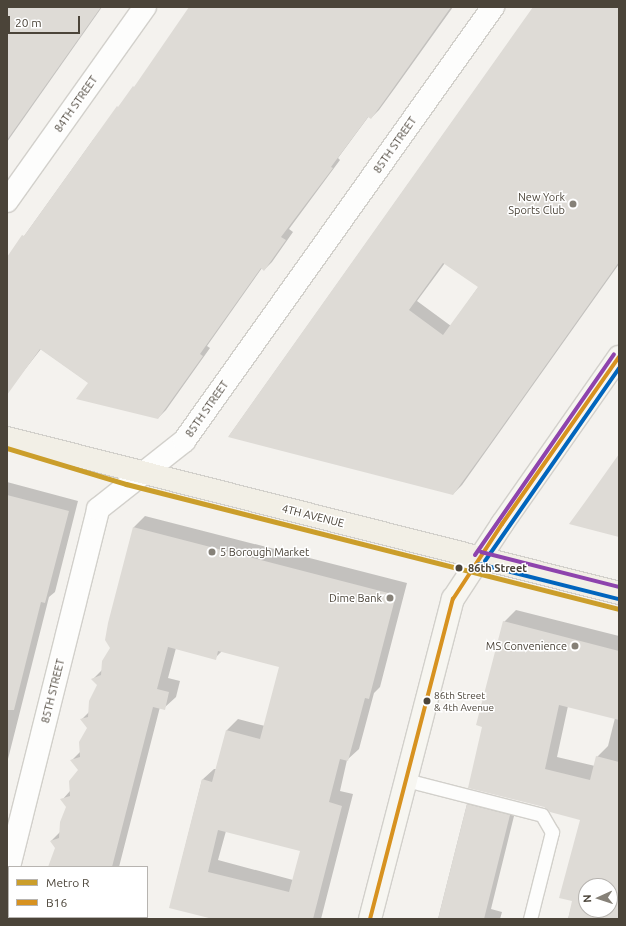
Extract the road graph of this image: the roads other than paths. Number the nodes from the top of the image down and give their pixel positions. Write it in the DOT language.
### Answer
graph roads {
  1 [pos="145,7"];
  2 [pos="493,7"];
  3 [pos="7,201"];
  4 [pos="619,357"];
  5 [pos="7,438"];
  6 [pos="142,474"];
  7 [pos="480,558"];
  8 [pos="619,593"];
  9 [pos="406,780"];
  10 [pos="9,866"];
  11 [pos="370,919"];
  12 [pos="530,919"];
  1 -- 3 [label="street, 84TH STREET"];
  2 -- 6 [label="street, 85TH STREET"];
  4 -- 7 [label="main road"];
  5 -- 6 [label="main road, 4TH AVENUE"];
  6 -- 7 [label="main road, 4TH AVENUE"];
  6 -- 10 [label="street, 85TH STREET"];
  7 -- 8 [label="main road, 4TH AVENUE"];
  7 -- 9 [label="main road"];
  9 -- 11 [label="main road"];
  9 -- 12 [label="lane"];
}
